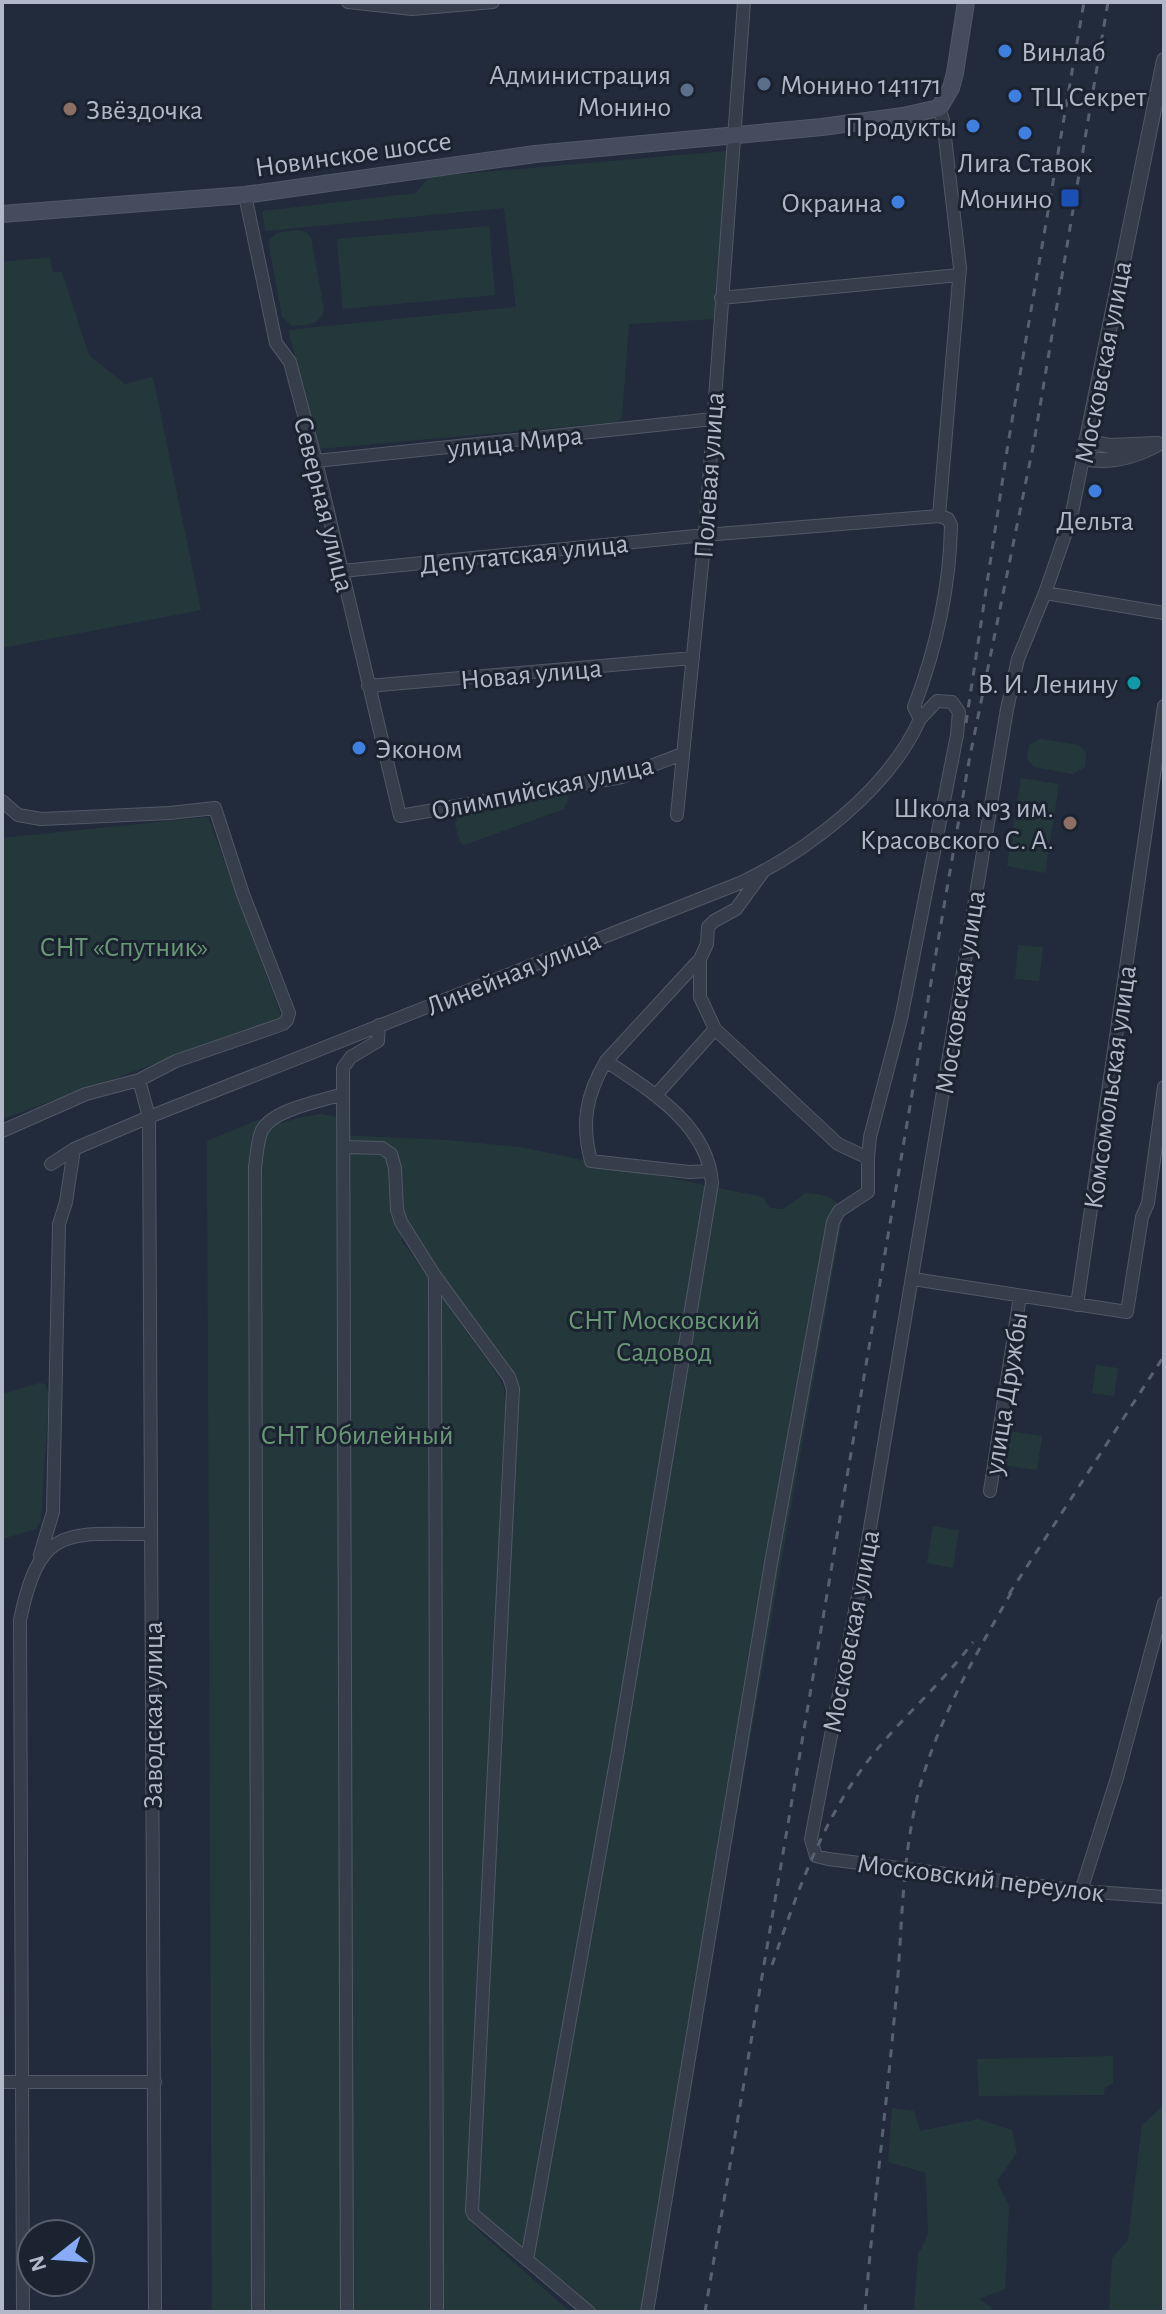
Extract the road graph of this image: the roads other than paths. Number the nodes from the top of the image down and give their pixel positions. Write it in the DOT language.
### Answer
graph roads {
  1 [pos="348,2"];
  2 [pos="493,2"];
  3 [pos="744,2"];
  4 [pos="966,2"];
  5 [pos="1164,60"];
  6 [pos="942,109"];
  7 [pos="736,135"];
  8 [pos="245,195"];
  9 [pos="2,214"];
  10 [pos="959,275"];
  11 [pos="721,298"];
  12 [pos="713,419"];
  13 [pos="1086,441"];
  14 [pos="1161,443"];
  15 [pos="1083,458"];
  16 [pos="316,461"];
  17 [pos="939,516"];
  18 [pos="705,535"];
  19 [pos="342,571"];
  20 [pos="1045,593"];
  21 [pos="1164,613"];
  22 [pos="693,658"];
  23 [pos="930,665"];
  24 [pos="368,686"];
  25 [pos="943,700"];
  26 [pos="1164,706"];
  27 [pos="919,715"];
  28 [pos="682,754"];
  29 [pos="2,801"];
  30 [pos="677,815"];
  31 [pos="400,816"];
  32 [pos="763,872"];
  33 [pos="700,959"];
  34 [pos="379,1025"];
  35 [pos="715,1029"];
  36 [pos="606,1061"];
  37 [pos="139,1080"];
  38 [pos="1164,1087"];
  39 [pos="343,1094"];
  40 [pos="656,1095"];
  41 [pos="149,1117"];
  42 [pos="2,1131"];
  43 [pos="344,1147"];
  44 [pos="74,1149"];
  45 [pos="868,1158"];
  46 [pos="51,1164"];
  47 [pos="709,1171"];
  48 [pos="435,1276"];
  49 [pos="913,1279"];
  50 [pos="1020,1296"];
  51 [pos="1077,1305"];
  52 [pos="990,1491"];
  53 [pos="151,1534"];
  54 [pos="37,1561"];
  55 [pos="1164,1603"];
  56 [pos="811,1839"];
  57 [pos="1081,1891"];
  58 [pos="1164,1897"];
  59 [pos="2,2082"];
  60 [pos="23,2082"];
  61 [pos="155,2082"];
  62 [pos="527,2260"];
  63 [pos="23,2312"];
  64 [pos="155,2312"];
  65 [pos="258,2312"];
  66 [pos="347,2312"];
  67 [pos="437,2312"];
  68 [pos="589,2312"];
  69 [pos="647,2312"];
  1 -- 2 [label="street"];
  3 -- 7 [label="street, Полевая улица"];
  4 -- 6 [label="main road"];
  5 -- 13 [label="street, Московская улица"];
  6 -- 7 [label="main road, Новинское шоссе"];
  6 -- 10 [label="street"];
  7 -- 8 [label="main road, Новинское шоссе"];
  7 -- 11 [label="street, Полевая улица"];
  8 -- 9 [label="main road, Новинское шоссе"];
  8 -- 16 [label="street, Северная улица"];
  10 -- 11 [label="street"];
  10 -- 17 [label="street"];
  11 -- 12 [label="street, Полевая улица"];
  12 -- 16 [label="street, улица Мира"];
  12 -- 18 [label="street, Полевая улица"];
  13 -- 14 [label="street"];
  13 -- 15 [label="street, Московская улица"];
  14 -- 15 [label="street"];
  15 -- 20 [label="street, Московская улица"];
  16 -- 19 [label="street, Северная улица"];
  17 -- 18 [label="street, Депутатская улица"];
  17 -- 23 [label="street"];
  18 -- 19 [label="street, Депутатская улица"];
  18 -- 22 [label="street, Полевая улица"];
  19 -- 24 [label="street, Северная улица"];
  20 -- 21 [label="street"];
  20 -- 49 [label="street, Московская улица"];
  22 -- 24 [label="street, Новая улица"];
  22 -- 28 [label="street, Полевая улица"];
  23 -- 25 [label="street"];
  23 -- 27 [label="street"];
  24 -- 31 [label="street, Северная улица"];
  25 -- 27 [label="street"];
  25 -- 45 [label="street"];
  26 -- 51 [label="street, Комсомольская улица"];
  27 -- 32 [label="street, Линейная улица"];
  28 -- 30 [label="street, Полевая улица"];
  28 -- 31 [label="street, Олимпийская улица"];
  29 -- 37 [label="street"];
  32 -- 33 [label="street"];
  32 -- 34 [label="street, Линейная улица"];
  33 -- 35 [label="street"];
  33 -- 36 [label="street"];
  34 -- 39 [label="street"];
  34 -- 41 [label="street, Линейная улица"];
  35 -- 40 [label="street"];
  35 -- 45 [label="street"];
  36 -- 40 [label="street"];
  36 -- 47 [label="street"];
  37 -- 41 [label="street, Заводская улица"];
  37 -- 42 [label="street"];
  38 -- 51 [label="street"];
  39 -- 43 [label="street"];
  39 -- 65 [label="street"];
  40 -- 47 [label="street"];
  41 -- 44 [label="street, Линейная улица"];
  41 -- 53 [label="street, Заводская улица"];
  43 -- 48 [label="street"];
  43 -- 66 [label="street"];
  44 -- 46 [label="street, Линейная улица"];
  44 -- 54 [label="street"];
  45 -- 69 [label="street"];
  47 -- 62 [label="street"];
  48 -- 62 [label="street"];
  48 -- 67 [label="street"];
  49 -- 50 [label="street"];
  49 -- 56 [label="street, Московская улица"];
  50 -- 51 [label="street"];
  50 -- 52 [label="street, улица Дружбы"];
  53 -- 54 [label="street"];
  53 -- 61 [label="street, Заводская улица"];
  54 -- 60 [label="street"];
  55 -- 57 [label="street"];
  56 -- 57 [label="street, Московский переулок"];
  57 -- 58 [label="street, Московский переулок"];
  59 -- 60 [label="street"];
  60 -- 61 [label="street"];
  60 -- 63 [label="street"];
  61 -- 64 [label="street, Заводская улица"];
  62 -- 68 [label="street"];
}
